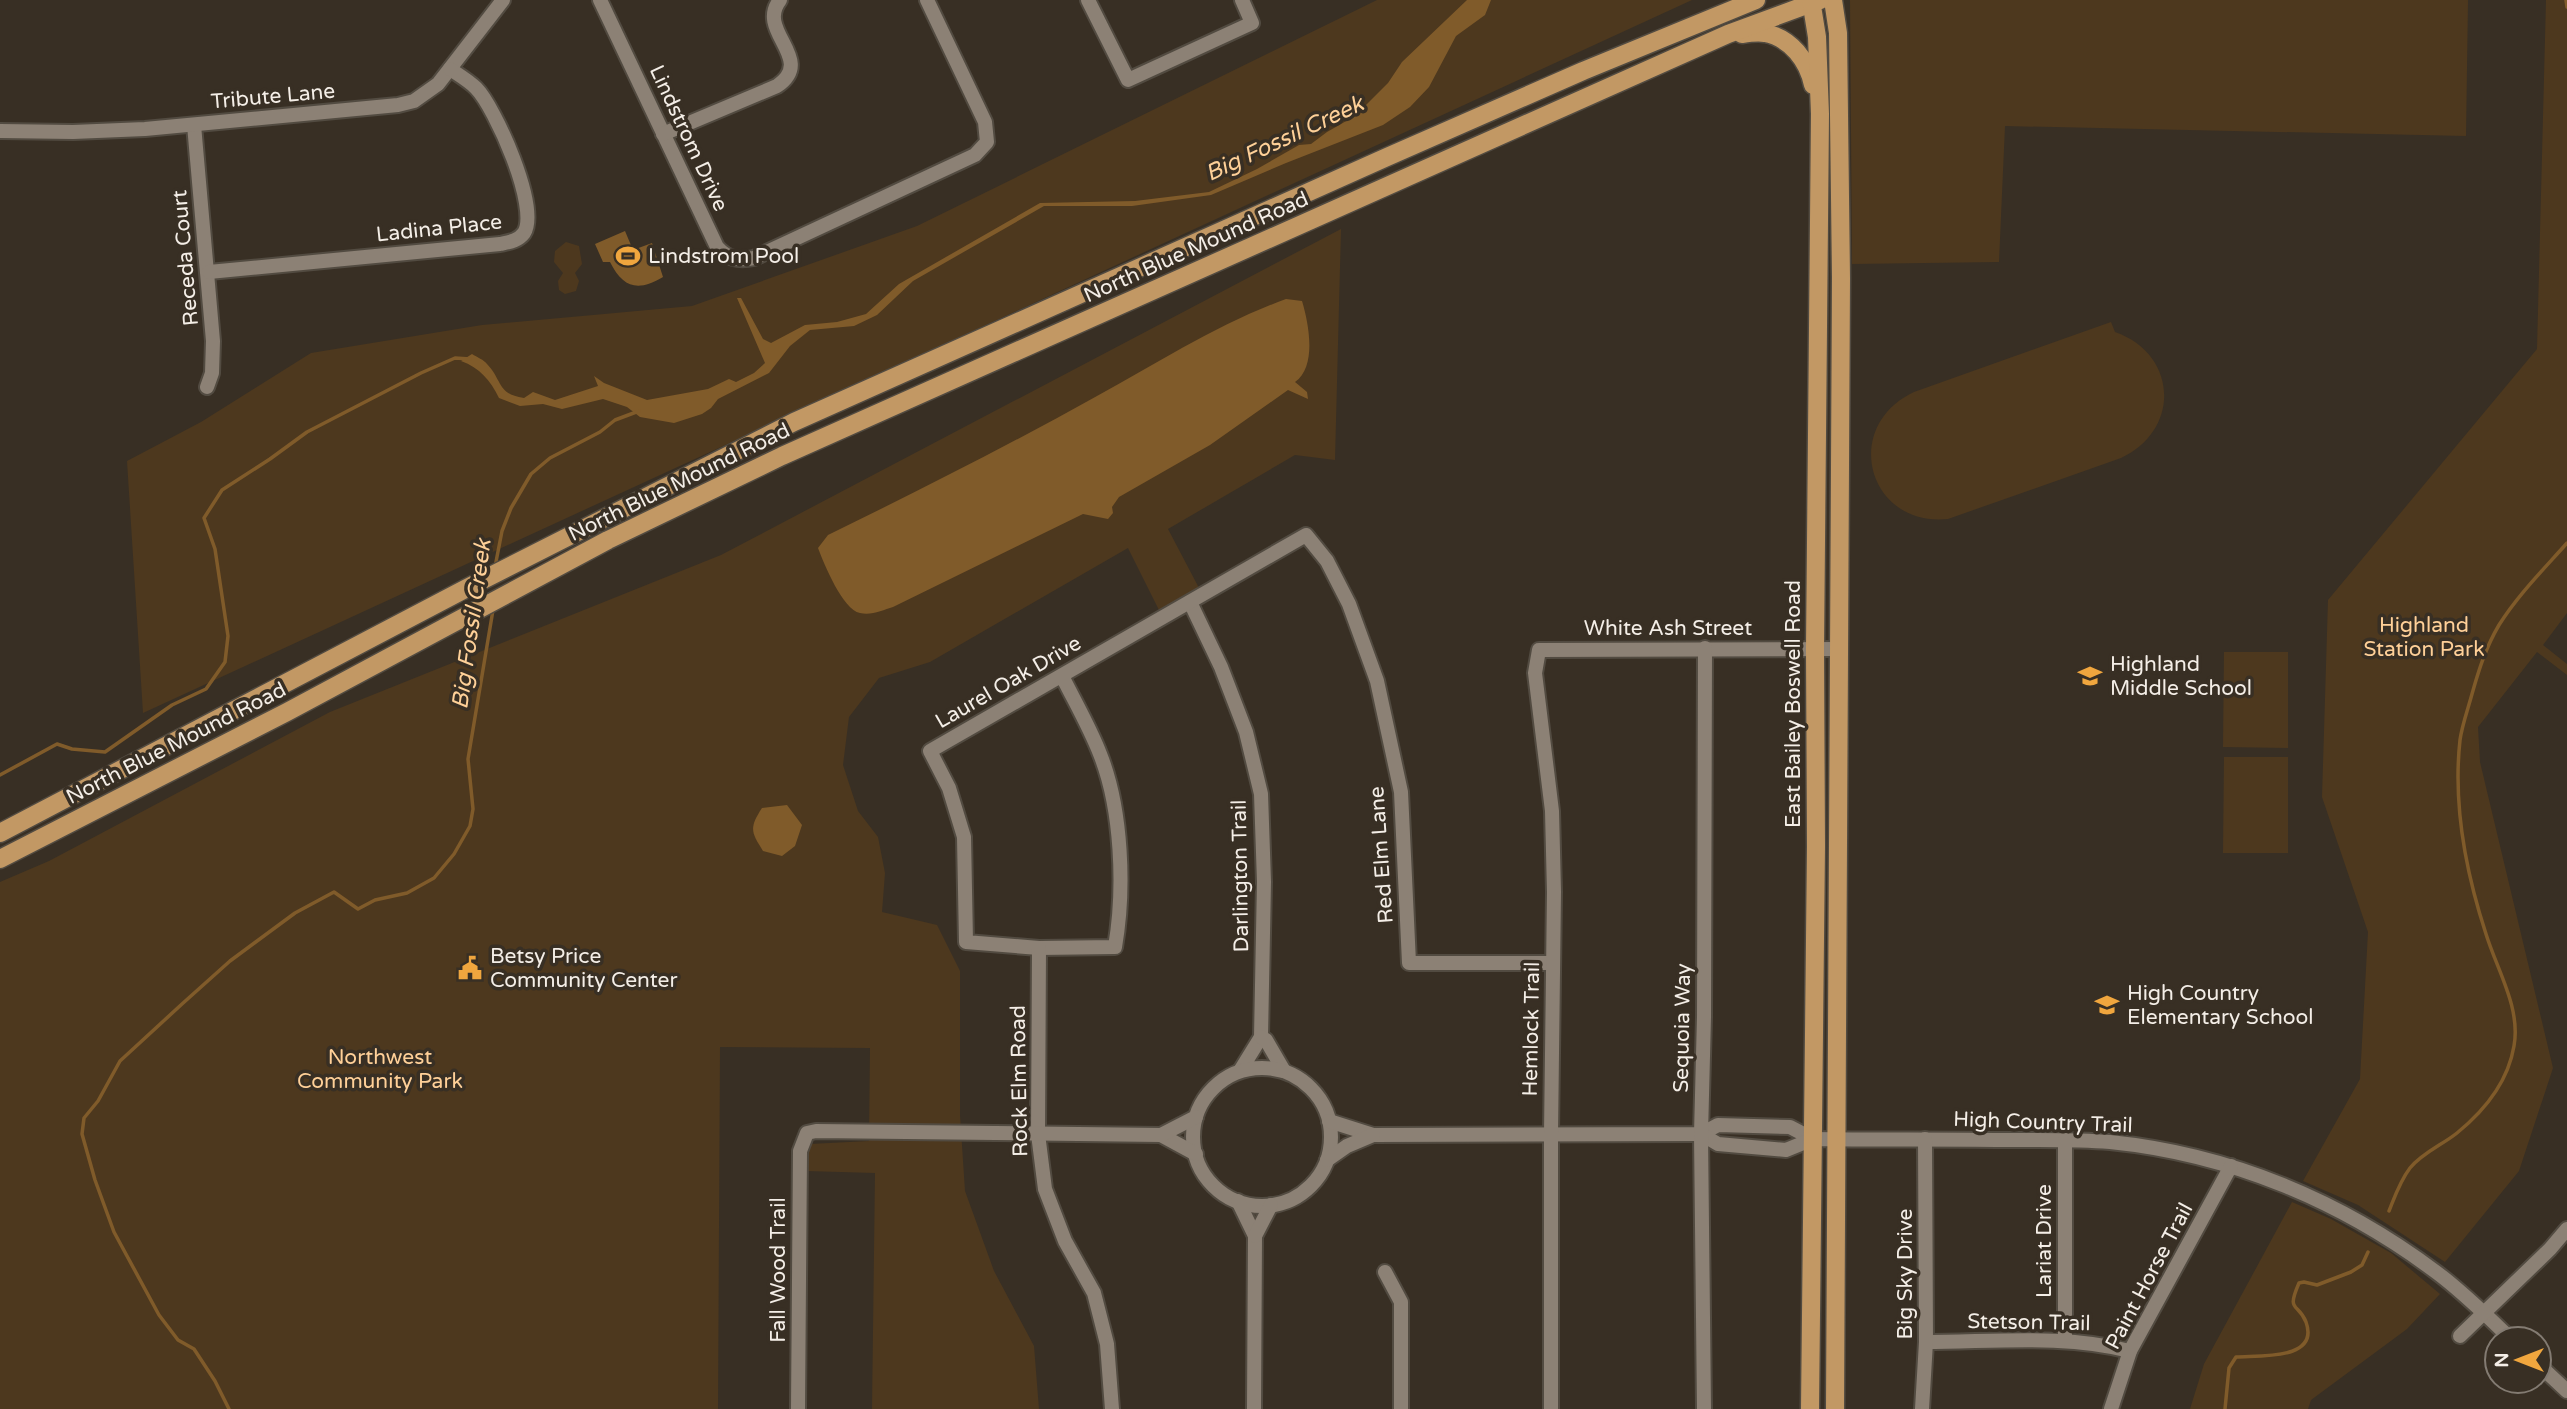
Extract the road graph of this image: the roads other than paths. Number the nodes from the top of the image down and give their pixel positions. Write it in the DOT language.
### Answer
graph roads {
  1 [pos="503,0"];
  2 [pos="600,0"];
  3 [pos="780,0"];
  4 [pos="927,0"];
  5 [pos="1088,0"];
  6 [pos="1242,0"];
  7 [pos="1756,0"];
  8 [pos="1833,0"];
  9 [pos="1814,1"];
  10 [pos="1728,34"];
  11 [pos="450,69"];
  12 [pos="1820,114"];
  13 [pos="194,125"];
  14 [pos="0,131"];
  15 [pos="663,134"];
  16 [pos="1387,157"];
  17 [pos="1397,184"];
  18 [pos="209,272"];
  19 [pos="207,387"];
  20 [pos="1817,408"];
  21 [pos="1840,497"];
  22 [pos="1817,500"];
  23 [pos="1306,535"];
  24 [pos="1840,577"];
  25 [pos="1190,602"];
  26 [pos="1705,648"];
  27 [pos="1815,649"];
  28 [pos="1839,649"];
  29 [pos="1539,650"];
  30 [pos="1062,676"];
  31 [pos="0,832"];
  32 [pos="1816,846"];
  33 [pos="1838,846"];
  34 [pos="0,859"];
  35 [pos="1815,918"];
  36 [pos="1838,918"];
  37 [pos="1039,948"];
  38 [pos="1552,963"];
  39 [pos="1261,1037"];
  40 [pos="1240,1071"];
  41 [pos="1283,1071"];
  42 [pos="1196,1117"];
  43 [pos="1329,1121"];
  44 [pos="1038,1134"];
  45 [pos="1551,1134"];
  46 [pos="1701,1134"];
  47 [pos="1161,1135"];
  48 [pos="1373,1135"];
  49 [pos="1813,1139"];
  50 [pos="1837,1139"];
  51 [pos="1925,1139"];
  52 [pos="2065,1140"];
  53 [pos="1196,1154"];
  54 [pos="1327,1160"];
  55 [pos="2231,1166"];
  56 [pos="1238,1201"];
  57 [pos="1272,1205"];
  58 [pos="2567,1229"];
  59 [pos="1255,1236"];
  60 [pos="1385,1272"];
  61 [pos="2483,1313"];
  62 [pos="2496,1325"];
  63 [pos="2460,1336"];
  64 [pos="2065,1341"];
  65 [pos="1926,1342"];
  66 [pos="2130,1351"];
  67 [pos="2553,1378"];
  68 [pos="2567,1391"];
  69 [pos="798,1409"];
  70 [pos="1112,1409"];
  71 [pos="1254,1409"];
  72 [pos="1401,1409"];
  73 [pos="1551,1409"];
  74 [pos="1704,1409"];
  75 [pos="1810,1409"];
  76 [pos="1835,1409"];
  77 [pos="1922,1409"];
  78 [pos="2111,1409"];
  1 -- 11 [label="street, Tribute Lane"];
  2 -- 15 [label="street, Lindstrom Drive"];
  3 -- 15 [label="street"];
  4 -- 15 [label="street, Lindstrom Drive"];
  5 -- 6 [label="street"];
  7 -- 16 [label="main road, North Blue Mound Road"];
  8 -- 21 [label="main road"];
  9 -- 10 [label="main road, North Blue Mound Road"];
  9 -- 12 [label="main road, East Bailey Boswell Road"];
  10 -- 12 [label="main road, North Blue Mound Road"];
  10 -- 17 [label="main road, North Blue Mound Road"];
  11 -- 13 [label="street, Tribute Lane"];
  11 -- 18 [label="street, Ladina Place"];
  12 -- 20 [label="main road, East Bailey Boswell Road"];
  13 -- 14 [label="street, Tribute Lane"];
  13 -- 18 [label="street, Receda Court"];
  16 -- 17 [label="main road"];
  16 -- 31 [label="main road, North Blue Mound Road"];
  17 -- 34 [label="main road, North Blue Mound Road"];
  18 -- 19 [label="street, Receda Court"];
  20 -- 21 [label="main road"];
  20 -- 22 [label="main road, East Bailey Boswell Road"];
  21 -- 24 [label="main road"];
  22 -- 24 [label="main road"];
  22 -- 27 [label="main road, East Bailey Boswell Road"];
  23 -- 25 [label="street, Laurel Oak Drive"];
  23 -- 38 [label="street, Red Elm Lane"];
  24 -- 28 [label="main road"];
  25 -- 30 [label="street, Laurel Oak Drive"];
  25 -- 39 [label="street, Darlington Trail"];
  26 -- 27 [label="street, White Ash Street"];
  26 -- 29 [label="street, White Ash Street"];
  26 -- 46 [label="street, Sequoia Way"];
  27 -- 28 [label="street, White Ash Street"];
  27 -- 32 [label="main road, East Bailey Boswell Road"];
  28 -- 33 [label="main road"];
  29 -- 38 [label="street, Hemlock Trail"];
  30 -- 37 [label="street"];
  30 -- 37 [label="street, Laurel Oak Drive"];
  32 -- 33 [label="main road"];
  32 -- 35 [label="main road, East Bailey Boswell Road"];
  33 -- 36 [label="main road"];
  35 -- 36 [label="main road"];
  35 -- 49 [label="main road, East Bailey Boswell Road"];
  36 -- 50 [label="main road"];
  37 -- 44 [label="street, Rock Elm Road"];
  38 -- 45 [label="street, Hemlock Trail"];
  39 -- 40 [label="street"];
  39 -- 41 [label="street"];
  40 -- 41 [label="street"];
  40 -- 42 [label="street"];
  41 -- 43 [label="street"];
  42 -- 47 [label="street"];
  42 -- 53 [label="street"];
  43 -- 48 [label="street"];
  43 -- 54 [label="street"];
  44 -- 47 [label="street"];
  44 -- 69 [label="street, Fall Wood Trail"];
  44 -- 70 [label="street, Rock Elm Road"];
  45 -- 46 [label="street"];
  45 -- 48 [label="street"];
  45 -- 73 [label="street, Hemlock Trail"];
  46 -- 49 [label="street"];
  46 -- 49 [label="street"];
  46 -- 74 [label="street, Sequoia Way"];
  47 -- 53 [label="street"];
  48 -- 54 [label="street"];
  49 -- 50 [label="street, High Country Trail"];
  49 -- 75 [label="main road, East Bailey Boswell Road"];
  50 -- 51 [label="street, High Country Trail"];
  50 -- 76 [label="main road"];
  51 -- 52 [label="street, High Country Trail"];
  51 -- 65 [label="street, Big Sky Drive"];
  52 -- 55 [label="street, High Country Trail"];
  52 -- 64 [label="street, Lariat Drive"];
  53 -- 56 [label="street"];
  54 -- 57 [label="street"];
  55 -- 61 [label="street, High Country Trail"];
  55 -- 66 [label="street, Paint Horse Trail"];
  56 -- 57 [label="street"];
  56 -- 59 [label="street"];
  57 -- 59 [label="street"];
  58 -- 61 [label="street"];
  59 -- 71 [label="street"];
  60 -- 72 [label="street"];
  61 -- 62 [label="street, High Country Trail"];
  61 -- 63 [label="street"];
  64 -- 65 [label="street, Stetson Trail"];
  64 -- 66 [label="street, Stetson Trail"];
  65 -- 77 [label="street, Big Sky Drive"];
  66 -- 78 [label="street, Paint Horse Trail"];
  67 -- 68 [label="street"];
}
